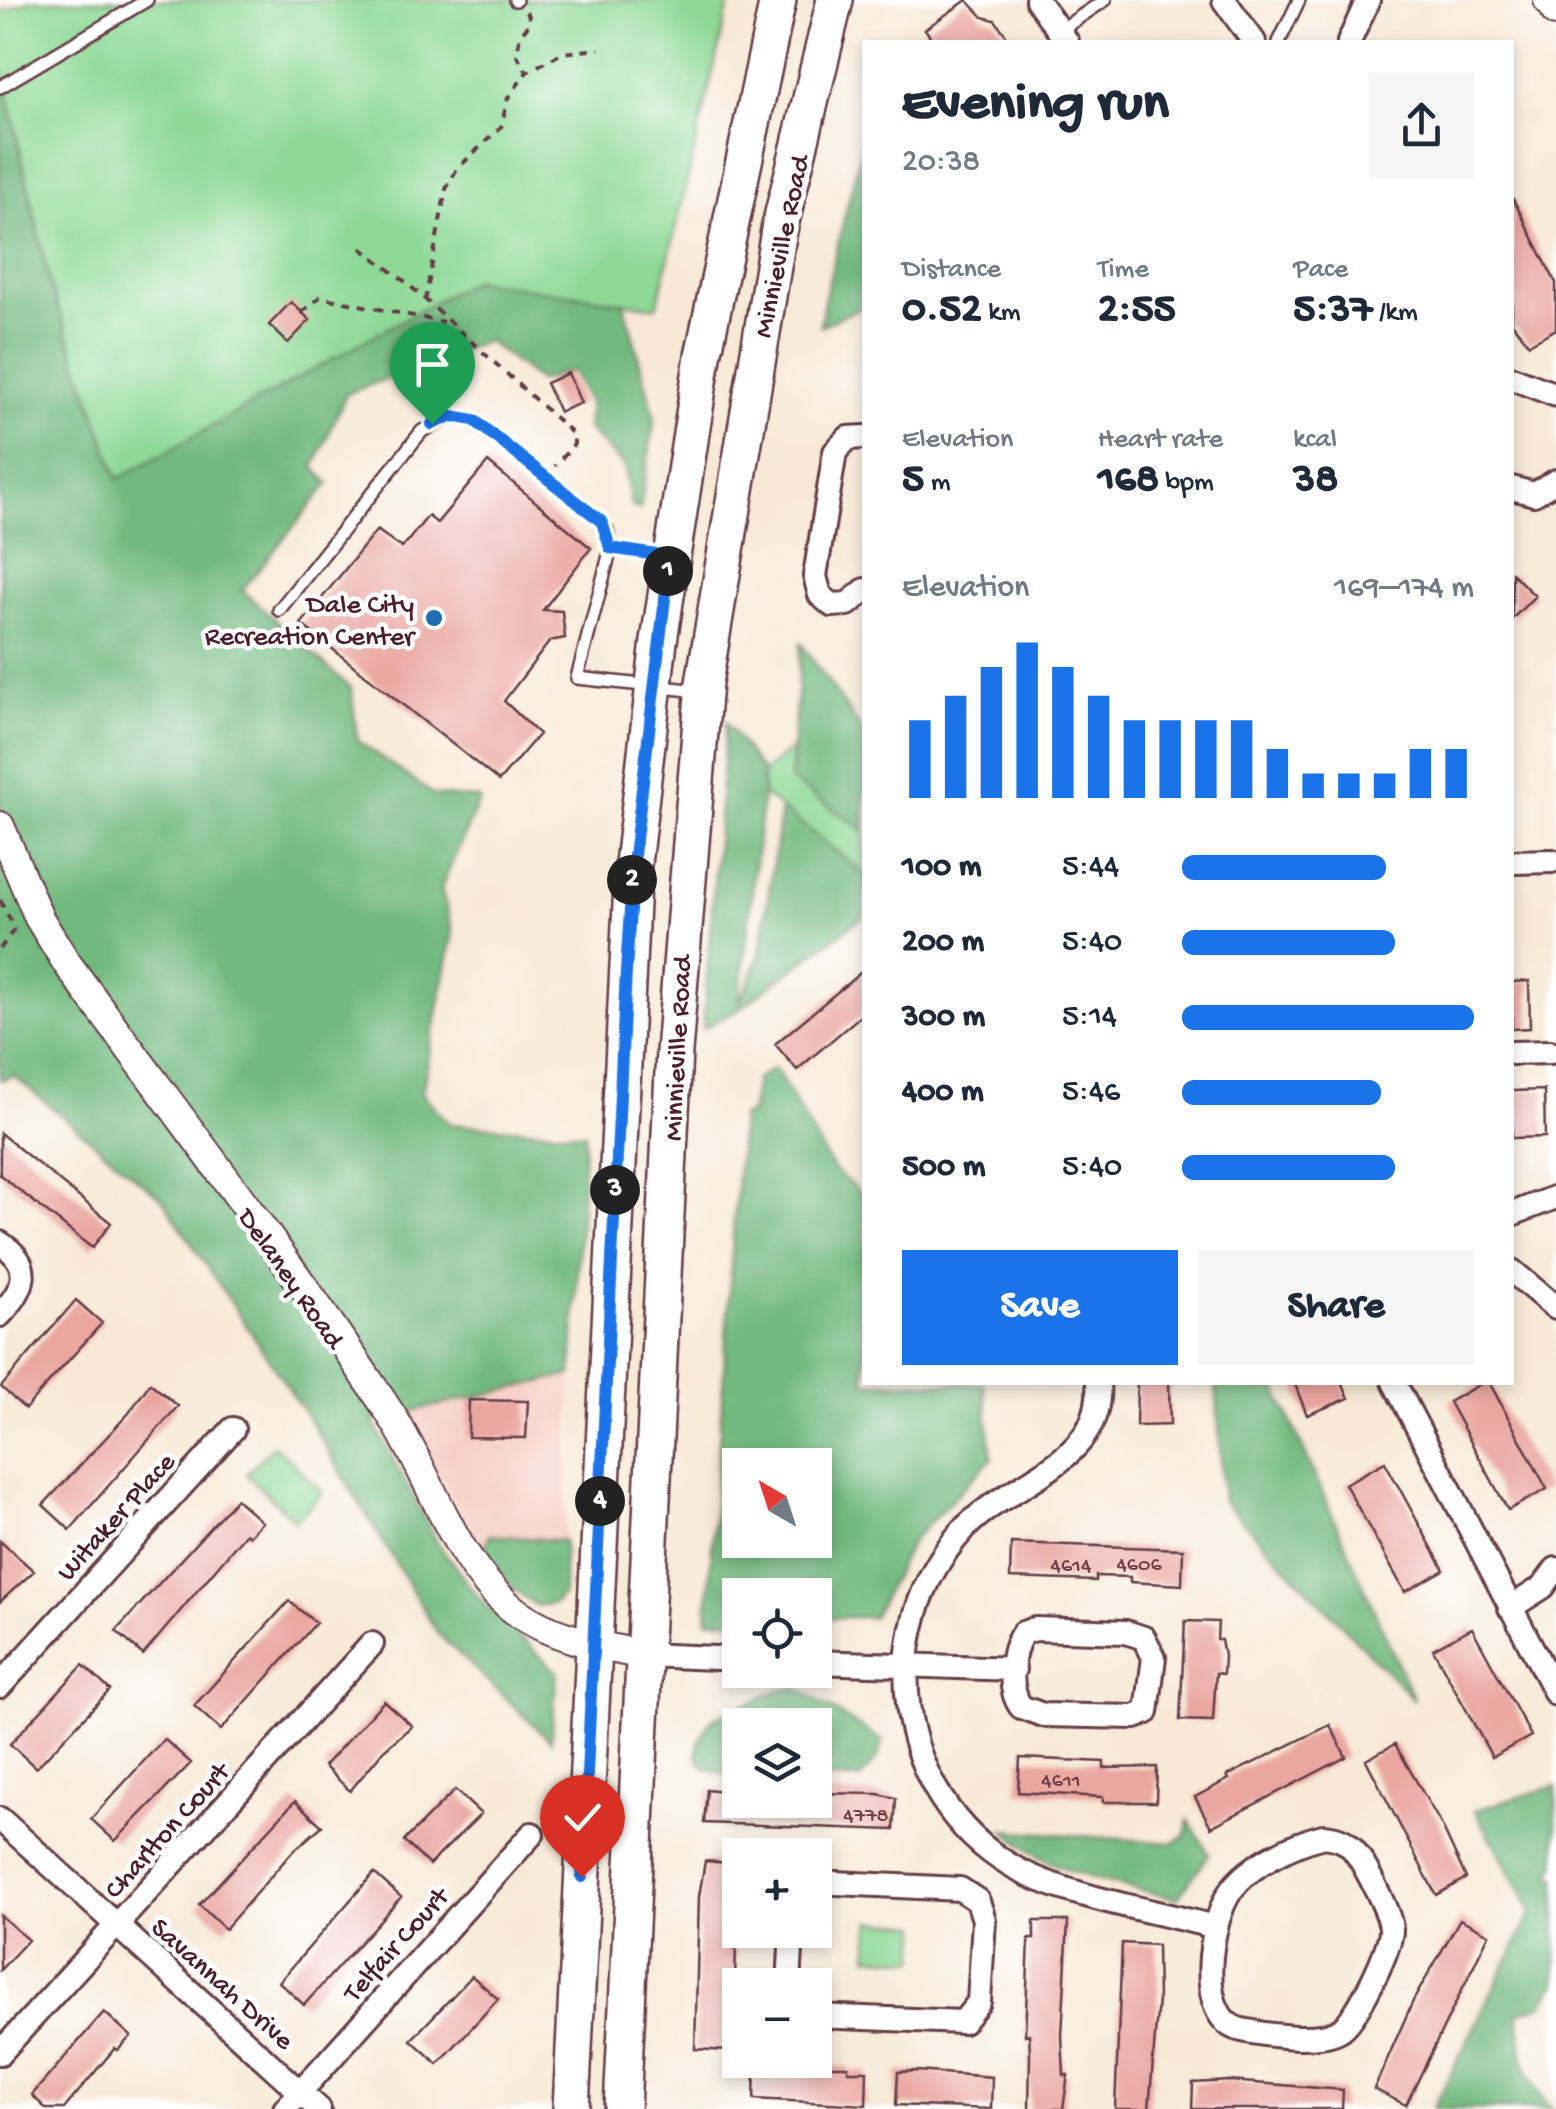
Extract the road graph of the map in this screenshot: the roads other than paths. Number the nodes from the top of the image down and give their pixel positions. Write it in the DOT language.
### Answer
graph roads {
  1 [pos="148,0"];
  2 [pos="778,0"];
  3 [pos="834,0"];
  4 [pos="1037,0"];
  5 [pos="1105,0"];
  6 [pos="1224,0"];
  7 [pos="1299,0"];
  8 [pos="1368,0"];
  9 [pos="1548,0"];
  10 [pos="1556,12"];
  11 [pos="1063,37"];
  12 [pos="1253,40"];
  13 [pos="1280,40"];
  14 [pos="1350,40"];
  15 [pos="0,88"];
  16 [pos="1514,379"];
  17 [pos="1556,395"];
  18 [pos="862,437"];
  19 [pos="1556,481"];
  20 [pos="1514,489"];
  21 [pos="610,548"];
  22 [pos="670,557"];
  23 [pos="862,592"];
  24 [pos="279,610"];
  25 [pos="654,687"];
  26 [pos="703,692"];
  27 [pos="0,826"];
  28 [pos="1552,861"];
  29 [pos="1514,862"];
  30 [pos="1550,1052"];
  31 [pos="1514,1053"];
  32 [pos="1556,1197"];
  33 [pos="1514,1213"];
  34 [pos="0,1243"];
  35 [pos="1514,1272"];
  36 [pos="1556,1308"];
  37 [pos="0,1314"];
  38 [pos="1098,1385"];
  39 [pos="1396,1385"];
  40 [pos="233,1429"];
  41 [pos="1556,1569"];
  42 [pos="1510,1608"];
  43 [pos="372,1644"];
  44 [pos="594,1645"];
  45 [pos="644,1655"];
  46 [pos="722,1658"];
  47 [pos="832,1663"];
  48 [pos="904,1665"];
  49 [pos="1014,1670"];
  50 [pos="0,1686"];
  51 [pos="1556,1694"];
  52 [pos="0,1820"];
  53 [pos="532,1834"];
  54 [pos="999,1858"];
  55 [pos="832,1883"];
  56 [pos="972,1894"];
  57 [pos="118,1926"];
  58 [pos="1215,1927"];
  59 [pos="832,2017"];
  60 [pos="0,2053"];
  61 [pos="292,2100"];
  62 [pos="319,2109"];
  63 [pos="571,2109"];
  64 [pos="622,2109"];
  1 -- 15 [label="lane"];
  2 -- 22 [label="main road, Minnieville Road"];
  3 -- 26 [label="main road, Minnieville Road"];
  4 -- 11 [label="street"];
  5 -- 11 [label="lane"];
  6 -- 12 [label="street"];
  7 -- 13 [label="lane"];
  8 -- 14 [label="street"];
  9 -- 10 [label="street"];
  16 -- 17 [label="street"];
  18 -- 23 [label="street"];
  19 -- 20 [label="street"];
  21 -- 22 [label="lane"];
  21 -- 24 [label="lane"];
  21 -- 25 [label="lane"];
  22 -- 25 [label="main road, Minnieville Road"];
  25 -- 26 [label="lane"];
  25 -- 44 [label="main road, Minnieville Road"];
  26 -- 45 [label="main road, Minnieville Road"];
  27 -- 44 [label="street, Delaney Road"];
  28 -- 29 [label="street"];
  30 -- 31 [label="street"];
  32 -- 33 [label="street"];
  34 -- 37 [label="street"];
  35 -- 36 [label="street"];
  38 -- 48 [label="street"];
  39 -- 42 [label="street"];
  40 -- 50 [label="street, Witaker Place"];
  41 -- 42 [label="street"];
  42 -- 51 [label="street"];
  43 -- 57 [label="street, Charlton Court"];
  44 -- 45 [label="street, Delaney Road"];
  44 -- 63 [label="main road, Minnieville Road"];
  45 -- 46 [label="street"];
  45 -- 64 [label="main road, Minnieville Road"];
  47 -- 48 [label="street"];
  48 -- 49 [label="street"];
  48 -- 54 [label="street"];
  49 -- 49 [label="street"];
  52 -- 57 [label="street, Savannah Drive"];
  53 -- 61 [label="street, Telfair Court"];
  54 -- 56 [label="street"];
  54 -- 58 [label="street"];
  55 -- 56 [label="street"];
  56 -- 59 [label="street"];
  57 -- 60 [label="street, Charlton Court"];
  57 -- 61 [label="street, Savannah Drive"];
  58 -- 58 [label="street"];
  61 -- 62 [label="street, Savannah Drive"];
}
